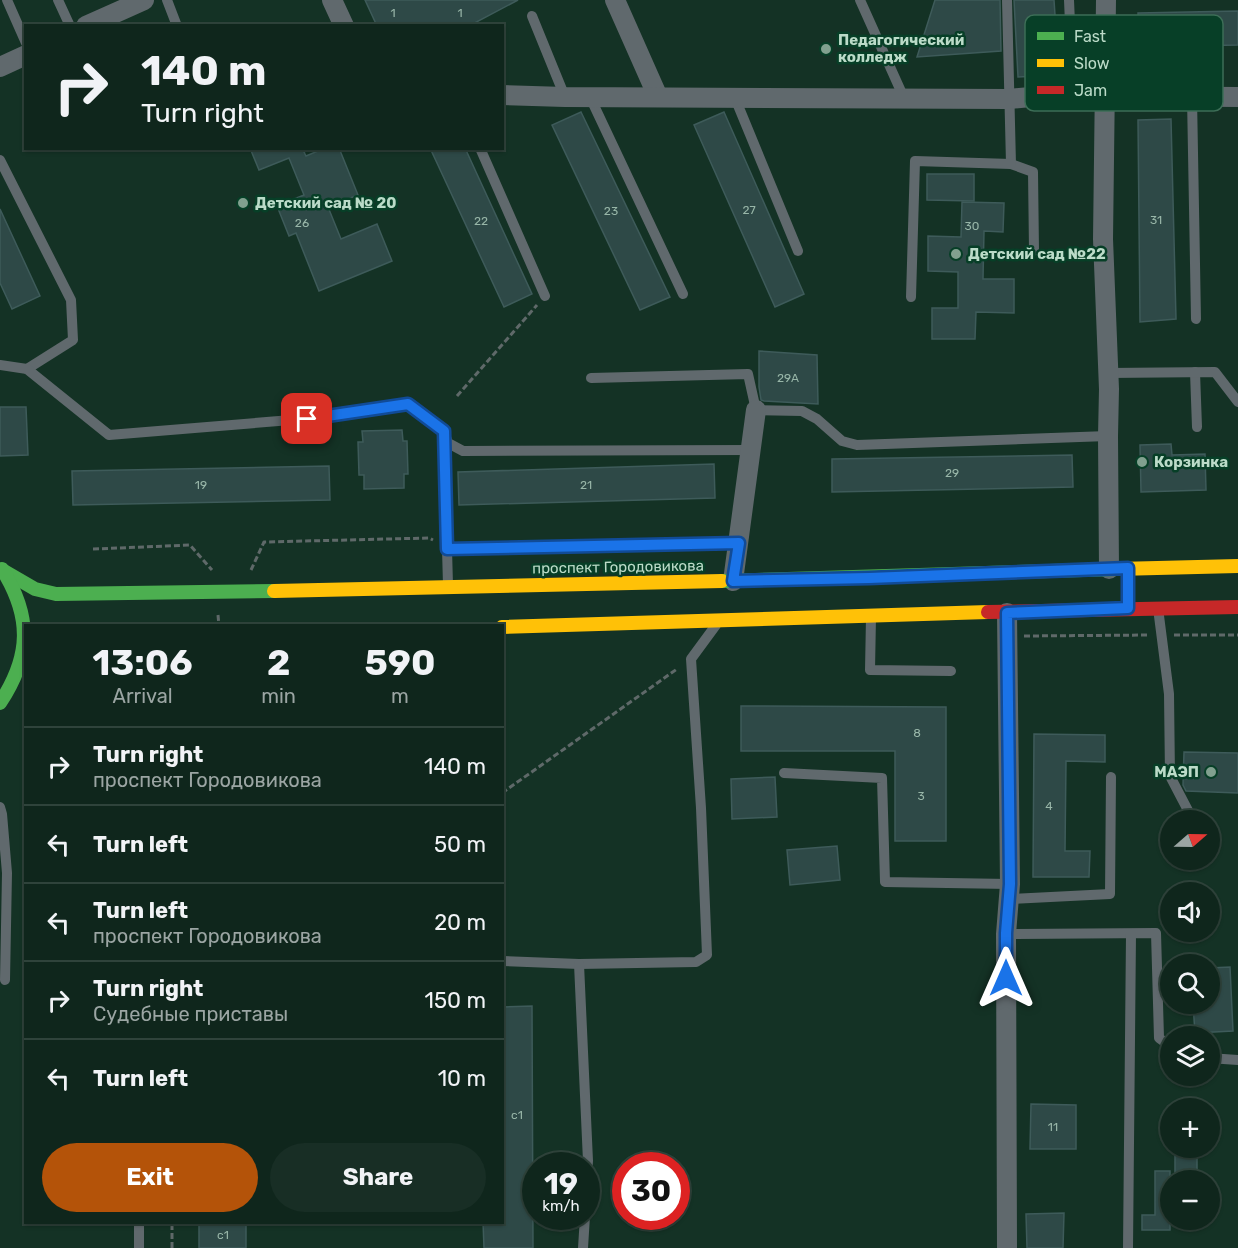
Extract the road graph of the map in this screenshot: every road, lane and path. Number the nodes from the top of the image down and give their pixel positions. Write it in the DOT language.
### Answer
graph roads {
  1 [pos="7,0"];
  2 [pos="58,0"];
  3 [pos="144,0"];
  4 [pos="167,0"];
  5 [pos="332,0"];
  6 [pos="615,0"];
  7 [pos="860,0"];
  8 [pos="1007,0"];
  9 [pos="1069,0"];
  10 [pos="1106,0"];
  11 [pos="1070,15"];
  12 [pos="1106,15"];
  13 [pos="532,16"];
  14 [pos="69,24"];
  15 [pos="90,24"];
  16 [pos="176,24"];
  17 [pos="343,24"];
  18 [pos="24,38"];
  19 [pos="24,56"];
  20 [pos="0,68"];
  21 [pos="504,95"];
  22 [pos="566,97"];
  23 [pos="590,97"];
  24 [pos="658,98"];
  25 [pos="735,98"];
  26 [pos="904,98"];
  27 [pos="1025,98"];
  28 [pos="1009,99"];
  29 [pos="1104,111"];
  30 [pos="1192,111"];
  31 [pos="481,150"];
  32 [pos="0,160"];
  33 [pos="1011,164"];
  34 [pos="798,251"];
  35 [pos="1034,251"];
  36 [pos="683,294"];
  37 [pos="545,296"];
  38 [pos="911,297"];
  39 [pos="1196,319"];
  40 [pos="0,365"];
  41 [pos="27,369"];
  42 [pos="1195,372"];
  43 [pos="1108,373"];
  44 [pos="591,378"];
  45 [pos="457,396"];
  46 [pos="1238,402"];
  47 [pos="756,410"];
  48 [pos="1197,427"];
  49 [pos="444,431"];
  50 [pos="1108,436"];
  51 [pos="751,450"];
  52 [pos="739,543"];
  53 [pos="93,549"];
  54 [pos="447,549"];
  55 [pos="1238,566"];
  56 [pos="2,569"];
  57 [pos="213,571"];
  58 [pos="241,571"];
  59 [pos="1122,572"];
  60 [pos="733,581"];
  61 [pos="448,587"];
  62 [pos="869,588"];
  63 [pos="1158,607"];
  64 [pos="1238,607"];
  65 [pos="1007,613"];
  66 [pos="871,617"];
  67 [pos="719,621"];
  68 [pos="24,624"];
  69 [pos="504,627"];
  70 [pos="1161,635"];
  71 [pos="1238,635"];
  72 [pos="1007,636"];
  73 [pos="24,644"];
  74 [pos="691,659"];
  75 [pos="951,671"];
  76 [pos="24,678"];
  77 [pos="12,688"];
  78 [pos="0,703"];
  79 [pos="784,773"];
  80 [pos="1111,777"];
  81 [pos="504,792"];
  82 [pos="0,807"];
  83 [pos="1187,810"];
  84 [pos="1010,892"];
  85 [pos="1006,933"];
  86 [pos="1131,934"];
  87 [pos="504,962"];
  88 [pos="579,964"];
  89 [pos="5,980"];
  90 [pos="1160,1039"];
  91 [pos="1220,1059"];
  92 [pos="1238,1060"];
  93 [pos="588,1152"];
  94 [pos="139,1224"];
  95 [pos="172,1224"];
  96 [pos="584,1230"];
  97 [pos="139,1248"];
  98 [pos="172,1248"];
  99 [pos="583,1248"];
  100 [pos="1007,1248"];
  101 [pos="1128,1248"];
  1 -- 18 [label="lane"];
  2 -- 14 [label="lane"];
  3 -- 15 [label="street"];
  4 -- 16 [label="lane"];
  5 -- 17 [label="street"];
  6 -- 24 [label="street"];
  7 -- 26 [label="lane"];
  8 -- 28 [label="lane"];
  9 -- 11 [label="lane"];
  10 -- 12 [label="street"];
  13 -- 22 [label="lane"];
  19 -- 20 [label="street"];
  21 -- 22 [label="street"];
  22 -- 23 [label="street"];
  23 -- 24 [label="street"];
  23 -- 36 [label="lane"];
  24 -- 25 [label="street"];
  25 -- 26 [label="street"];
  25 -- 34 [label="lane"];
  26 -- 28 [label="street"];
  27 -- 28 [label="street"];
  28 -- 33 [label="lane"];
  29 -- 43 [label="street"];
  30 -- 39 [label="lane"];
  31 -- 37 [label="lane"];
  32 -- 41 [label="lane"];
  33 -- 35 [label="lane"];
  33 -- 38 [label="lane"];
  37 -- 45 [label="path"];
  40 -- 41 [label="lane"];
  41 -- 49 [label="lane"];
  42 -- 43 [label="lane"];
  42 -- 46 [label="lane"];
  42 -- 48 [label="lane"];
  43 -- 50 [label="street"];
  44 -- 47 [label="lane"];
  47 -- 50 [label="lane"];
  47 -- 51 [label="street"];
  49 -- 51 [label="lane"];
  49 -- 54 [label="lane"];
  50 -- 59 [label="street"];
  51 -- 52 [label="street"];
  52 -- 54 [label="lane"];
  52 -- 60 [label="street"];
  53 -- 57 [label="path"];
  54 -- 58 [label="path"];
  54 -- 61 [label="lane"];
  55 -- 59 [label="street, проспект Городовикова"];
  56 -- 61 [label="street, проспект Городовикова"];
  56 -- 68 [label="street"];
  59 -- 62 [label="street, проспект Городовикова"];
  60 -- 61 [label="street, проспект Городовикова"];
  60 -- 62 [label="street, проспект Городовикова"];
  62 -- 66 [label="street"];
  63 -- 64 [label="street"];
  63 -- 65 [label="street"];
  63 -- 70 [label="lane"];
  65 -- 66 [label="street"];
  65 -- 72 [label="street"];
  66 -- 67 [label="street"];
  66 -- 75 [label="lane"];
  67 -- 69 [label="street"];
  67 -- 74 [label="lane"];
  70 -- 71 [label="path"];
  70 -- 72 [label="path"];
  70 -- 83 [label="lane"];
  72 -- 84 [label="street"];
  73 -- 77 [label="street"];
  74 -- 81 [label="path"];
  74 -- 88 [label="lane"];
  76 -- 77 [label="street"];
  77 -- 78 [label="street"];
  79 -- 84 [label="lane"];
  80 -- 84 [label="lane"];
  82 -- 89 [label="lane"];
  84 -- 85 [label="street"];
  85 -- 86 [label="lane"];
  85 -- 100 [label="street"];
  86 -- 90 [label="lane"];
  86 -- 101 [label="lane"];
  87 -- 88 [label="lane"];
  88 -- 93 [label="lane"];
  91 -- 92 [label="lane"];
  94 -- 97 [label="lane"];
  95 -- 98 [label="path"];
  96 -- 99 [label="lane"];
}
